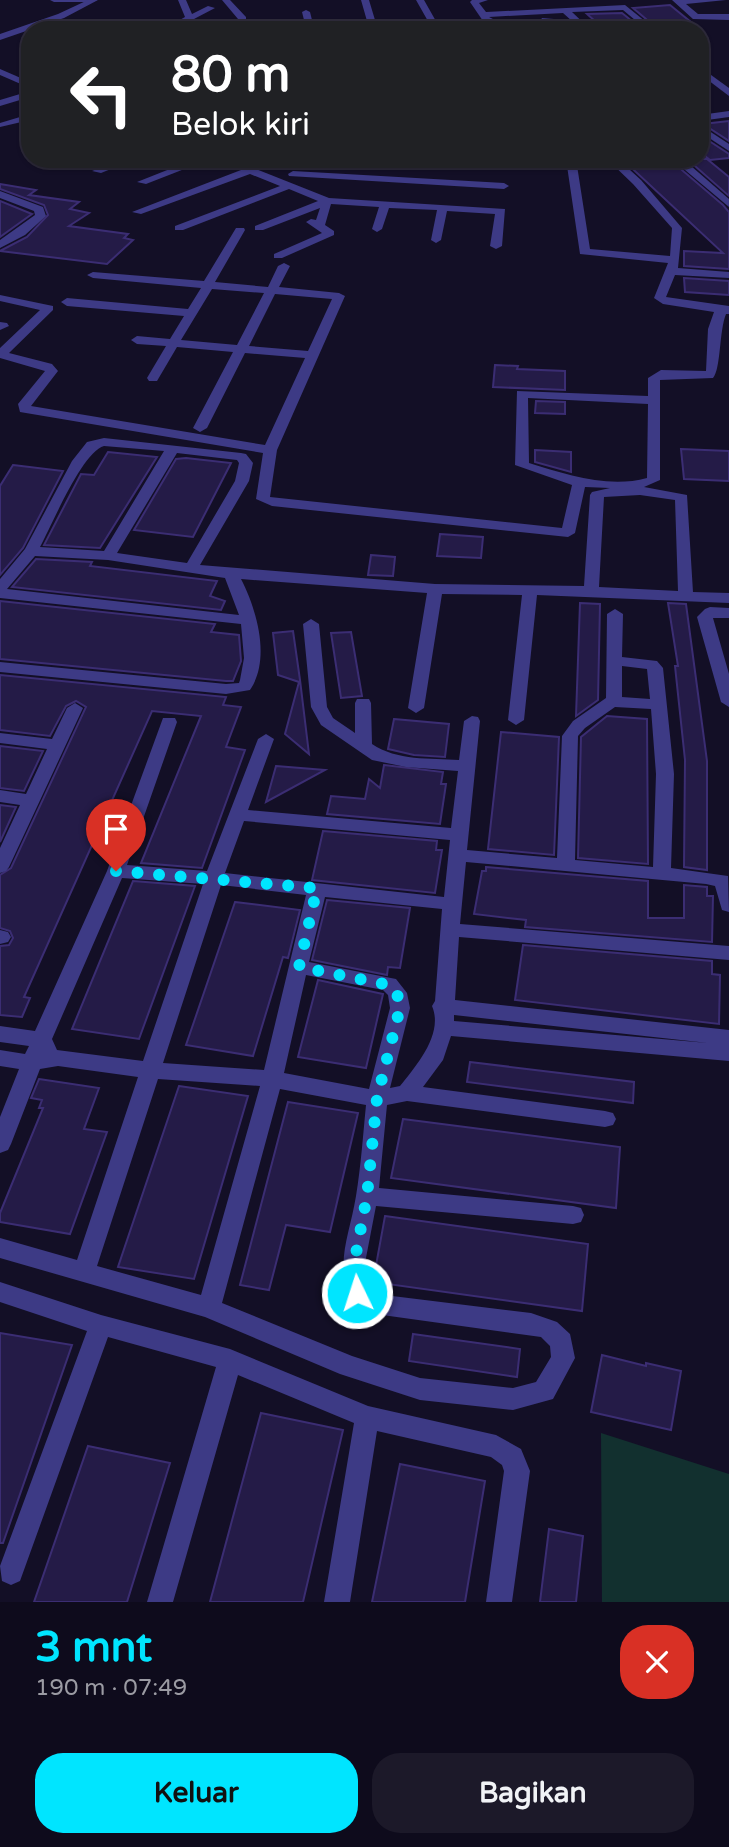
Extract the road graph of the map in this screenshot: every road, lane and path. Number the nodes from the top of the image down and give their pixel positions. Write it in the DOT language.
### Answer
graph roads {
  1 [pos="54,0"];
  2 [pos="94,0"];
  3 [pos="182,0"];
  4 [pos="226,0"];
  5 [pos="365,0"];
  6 [pos="420,0"];
  7 [pos="484,0"];
  8 [pos="527,0"];
  9 [pos="616,0"];
  10 [pos="722,0"];
  11 [pos="678,1"];
  12 [pos="625,7"];
  13 [pos="211,8"];
  14 [pos="305,11"];
  15 [pos="536,11"];
  16 [pos="566,11"];
  17 [pos="729,17"];
  18 [pos="190,18"];
  19 [pos="486,19"];
  20 [pos="542,20"];
  21 [pos="44,21"];
  22 [pos="184,21"];
  23 [pos="240,21"];
  24 [pos="309,21"];
  25 [pos="372,21"];
  26 [pos="431,21"];
  27 [pos="475,21"];
  28 [pos="551,21"];
  29 [pos="577,21"];
  30 [pos="641,21"];
  31 [pos="21,30"];
  32 [pos="0,37"];
  33 [pos="0,72"];
  34 [pos="12,77"];
  35 [pos="709,77"];
  36 [pos="21,81"];
  37 [pos="0,84"];
  38 [pos="729,93"];
  39 [pos="21,97"];
  40 [pos="0,103"];
  41 [pos="729,114"];
  42 [pos="709,117"];
  43 [pos="21,120"];
  44 [pos="3,125"];
  45 [pos="709,134"];
  46 [pos="729,148"];
  47 [pos="106,168"];
  48 [pos="181,168"];
  49 [pos="245,168"];
  50 [pos="417,168"];
  51 [pos="572,168"];
  52 [pos="622,168"];
  53 [pos="687,168"];
  54 [pos="250,170"];
  55 [pos="97,171"];
  56 [pos="291,180"];
  57 [pos="412,181"];
  58 [pos="504,186"];
  59 [pos="168,192"];
  60 [pos="0,194"];
  61 [pos="181,196"];
  62 [pos="327,201"];
  63 [pos="385,204"];
  64 [pos="729,204"];
  65 [pos="404,205"];
  66 [pos="443,207"];
  67 [pos="296,213"];
  68 [pos="319,226"];
  69 [pos="179,228"];
  70 [pos="259,228"];
  71 [pos="377,229"];
  72 [pos="240,230"];
  73 [pos="436,240"];
  74 [pos="0,245"];
  75 [pos="496,246"];
  76 [pos="673,265"];
  77 [pos="93,275"];
  78 [pos="729,275"];
  79 [pos="208,285"];
  80 [pos="271,290"];
  81 [pos="67,302"];
  82 [pos="3,304"];
  83 [pos="725,310"];
  84 [pos="191,313"];
  85 [pos="137,340"];
  86 [pos="174,343"];
  87 [pos="241,349"];
  88 [pos="312,355"];
  89 [pos="153,378"];
  90 [pos="654,400"];
  91 [pos="200,428"];
  92 [pos="173,448"];
  93 [pos="270,450"];
  94 [pos="579,484"];
  95 [pos="31,551"];
  96 [pos="108,556"];
  97 [pos="191,567"];
  98 [pos="231,574"];
  99 [pos="435,589"];
  100 [pos="0,590"];
  101 [pos="530,591"];
  102 [pos="592,591"];
  103 [pos="687,597"];
  104 [pos="729,598"];
  105 [pos="729,613"];
  106 [pos="615,614"];
  107 [pos="247,620"];
  108 [pos="311,624"];
  109 [pos="614,661"];
  110 [pos="724,663"];
  111 [pos="0,667"];
  112 [pos="612,702"];
  113 [pos="729,702"];
  114 [pos="363,703"];
  115 [pos="658,705"];
  116 [pos="75,708"];
  117 [pos="416,708"];
  118 [pos="516,720"];
  119 [pos="472,721"];
  120 [pos="169,722"];
  121 [pos="0,738"];
  122 [pos="265,739"];
  123 [pos="58,745"];
  124 [pos="365,748"];
  125 [pos="468,766"];
  126 [pos="0,796"];
  127 [pos="31,801"];
  128 [pos="239,815"];
  129 [pos="459,835"];
  130 [pos="458,855"];
  131 [pos="566,866"];
  132 [pos="0,867"];
  133 [pos="116,871"];
  134 [pos="662,873"];
  135 [pos="214,878"];
  136 [pos="317,888"];
  137 [pos="453,904"];
  138 [pos="729,905"];
  139 [pos="451,930"];
  140 [pos="729,953"];
  141 [pos="299,967"];
  142 [pos="442,1006"];
  143 [pos="443,1028"];
  144 [pos="0,1034"];
  145 [pos="729,1038"];
  146 [pos="41,1040"];
  147 [pos="729,1053"];
  148 [pos="0,1058"];
  149 [pos="58,1058"];
  150 [pos="32,1063"];
  151 [pos="149,1070"];
  152 [pos="272,1079"];
  153 [pos="407,1093"];
  154 [pos="377,1098"];
  155 [pos="606,1119"];
  156 [pos="0,1144"];
  157 [pos="367,1196"];
  158 [pos="572,1215"];
  159 [pos="0,1248"];
  160 [pos="84,1272"];
  161 [pos="0,1292"];
  162 [pos="209,1308"];
  163 [pos="101,1325"];
  164 [pos="230,1360"];
  165 [pos="367,1417"];
  166 [pos="11,1572"];
  167 [pos="160,1602"];
  168 [pos="337,1602"];
  169 [pos="499,1602"];
  1 -- 2 [label="street"];
  2 -- 21 [label="street"];
  3 -- 18 [label="street"];
  4 -- 23 [label="street"];
  5 -- 25 [label="street"];
  6 -- 26 [label="street"];
  7 -- 19 [label="street"];
  8 -- 15 [label="street"];
  9 -- 12 [label="street"];
  10 -- 11 [label="street"];
  11 -- 17 [label="street"];
  12 -- 16 [label="street"];
  12 -- 30 [label="street"];
  13 -- 18 [label="street"];
  14 -- 24 [label="street"];
  15 -- 16 [label="street"];
  15 -- 19 [label="street"];
  15 -- 20 [label="street"];
  16 -- 29 [label="street"];
  18 -- 22 [label="street"];
  19 -- 20 [label="street"];
  19 -- 27 [label="street"];
  20 -- 28 [label="street"];
  31 -- 32 [label="street"];
  33 -- 34 [label="street"];
  34 -- 36 [label="street"];
  34 -- 37 [label="street"];
  35 -- 38 [label="street"];
  39 -- 40 [label="street"];
  41 -- 42 [label="street"];
  43 -- 44 [label="street"];
  45 -- 46 [label="street"];
  47 -- 55 [label="street"];
  48 -- 61 [label="street"];
  49 -- 54 [label="street"];
  50 -- 57 [label="street"];
  51 -- 76 [label="street"];
  52 -- 76 [label="street"];
  53 -- 64 [label="street"];
  54 -- 56 [label="street"];
  54 -- 61 [label="street"];
  56 -- 57 [label="street"];
  56 -- 62 [label="street"];
  56 -- 69 [label="street"];
  57 -- 58 [label="street"];
  57 -- 65 [label="street"];
  59 -- 61 [label="street"];
  60 -- 74 [label="street"];
  62 -- 63 [label="street"];
  62 -- 67 [label="street"];
  62 -- 68 [label="street"];
  63 -- 65 [label="street"];
  63 -- 71 [label="street"];
  65 -- 66 [label="street"];
  66 -- 73 [label="street"];
  66 -- 75 [label="street"];
  67 -- 68 [label="street"];
  67 -- 70 [label="street"];
  68 -- 80 [label="street"];
  72 -- 79 [label="street"];
  76 -- 78 [label="street"];
  76 -- 83 [label="street"];
  77 -- 79 [label="street"];
  79 -- 80 [label="street"];
  79 -- 84 [label="street"];
  80 -- 87 [label="street"];
  80 -- 88 [label="street"];
  81 -- 84 [label="street"];
  82 -- 93 [label="street"];
  83 -- 90 [label="street"];
  84 -- 86 [label="street"];
  85 -- 86 [label="street"];
  86 -- 87 [label="street"];
  86 -- 89 [label="street"];
  87 -- 88 [label="street"];
  87 -- 91 [label="street"];
  88 -- 93 [label="street"];
  90 -- 94 [label="street"];
  90 -- 94 [label="street"];
  92 -- 95 [label="street"];
  92 -- 96 [label="street"];
  92 -- 97 [label="street"];
  93 -- 94 [label="street"];
  95 -- 96 [label="street"];
  95 -- 100 [label="street"];
  96 -- 97 [label="street"];
  97 -- 98 [label="street"];
  98 -- 99 [label="street"];
  98 -- 107 [label="street"];
  99 -- 101 [label="street"];
  99 -- 117 [label="street"];
  100 -- 107 [label="street"];
  101 -- 102 [label="street"];
  101 -- 118 [label="street"];
  102 -- 103 [label="street"];
  102 -- 103 [label="street"];
  103 -- 104 [label="street"];
  105 -- 110 [label="street"];
  106 -- 109 [label="street"];
  107 -- 111 [label="street"];
  108 -- 124 [label="street"];
  109 -- 112 [label="street"];
  109 -- 115 [label="street"];
  110 -- 113 [label="street"];
  112 -- 115 [label="street"];
  112 -- 131 [label="street"];
  114 -- 124 [label="street"];
  115 -- 134 [label="street"];
  116 -- 123 [label="street"];
  119 -- 125 [label="street"];
  120 -- 133 [label="street"];
  121 -- 123 [label="street"];
  122 -- 128 [label="street"];
  123 -- 127 [label="street"];
  124 -- 125 [label="street"];
  125 -- 129 [label="street"];
  126 -- 127 [label="street"];
  127 -- 132 [label="street"];
  128 -- 129 [label="street"];
  128 -- 135 [label="street"];
  129 -- 130 [label="street"];
  130 -- 131 [label="street"];
  130 -- 137 [label="street"];
  131 -- 134 [label="street"];
  133 -- 135 [label="street"];
  133 -- 146 [label="street"];
  134 -- 138 [label="street"];
  135 -- 136 [label="street"];
  135 -- 151 [label="street"];
  136 -- 137 [label="street"];
  136 -- 141 [label="street"];
  137 -- 139 [label="street"];
  139 -- 140 [label="street"];
  139 -- 142 [label="street"];
  141 -- 152 [label="street"];
  141 -- 154 [label="street"];
  142 -- 143 [label="street"];
  142 -- 145 [label="street"];
  143 -- 147 [label="street"];
  143 -- 153 [label="street"];
  144 -- 146 [label="street"];
  146 -- 149 [label="street"];
  146 -- 150 [label="street"];
  148 -- 150 [label="street"];
  149 -- 150 [label="street"];
  149 -- 151 [label="street"];
  150 -- 156 [label="street"];
  151 -- 152 [label="street"];
  151 -- 160 [label="street"];
  152 -- 154 [label="street"];
  152 -- 162 [label="street"];
  153 -- 154 [label="street"];
  153 -- 155 [label="street"];
  154 -- 157 [label="street"];
  157 -- 158 [label="street"];
  157 -- 162 [label="street"];
  159 -- 160 [label="street"];
  160 -- 162 [label="street"];
  161 -- 163 [label="street"];
  163 -- 164 [label="street"];
  163 -- 166 [label="street"];
  164 -- 165 [label="street"];
  164 -- 167 [label="street"];
  165 -- 168 [label="street"];
  165 -- 169 [label="street"];
}
